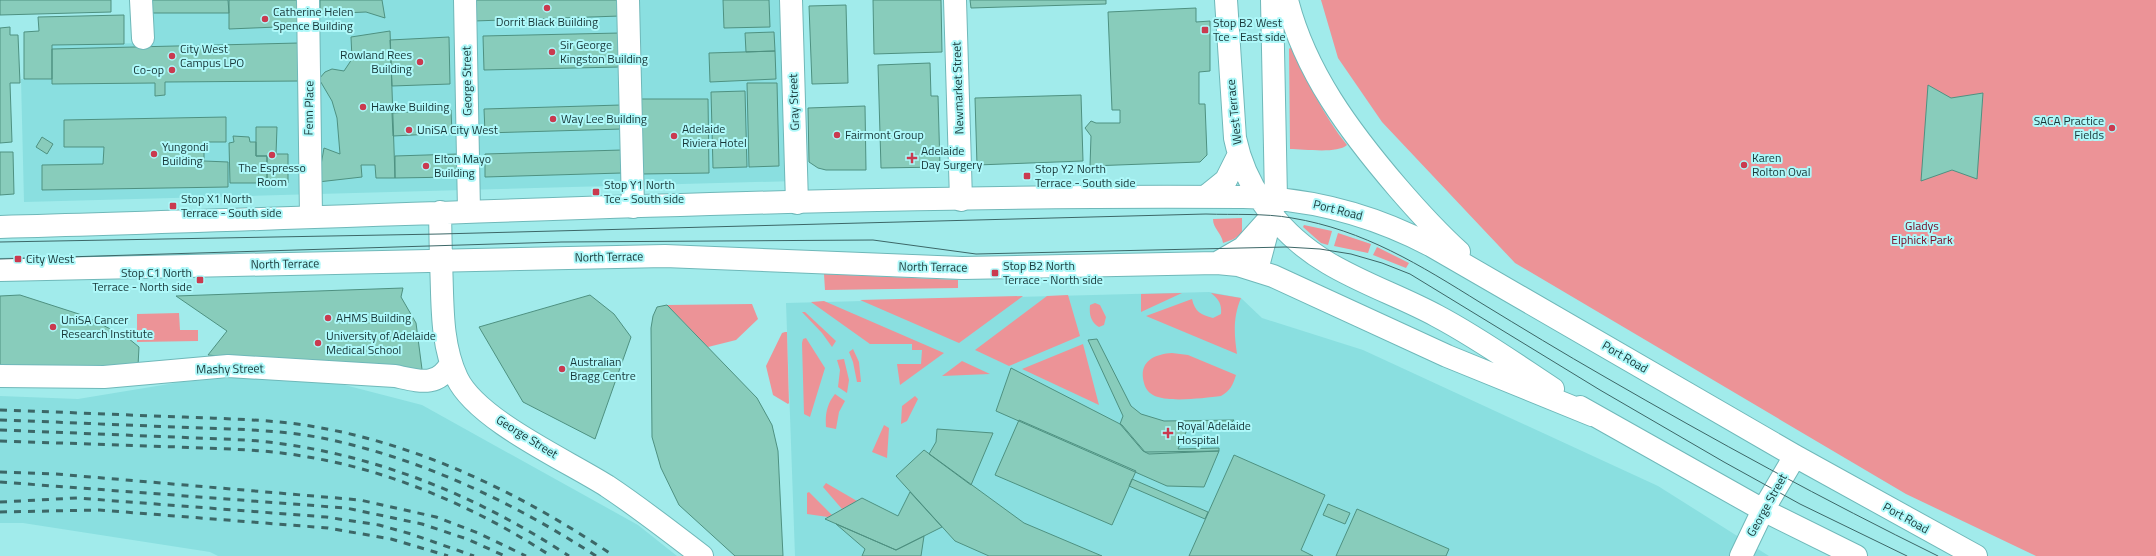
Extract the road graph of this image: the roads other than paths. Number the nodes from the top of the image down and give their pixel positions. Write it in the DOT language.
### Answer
graph roads {
  1 [pos="141,0"];
  2 [pos="308,0"];
  3 [pos="465,0"];
  4 [pos="628,0"];
  5 [pos="791,0"];
  6 [pos="955,0"];
  7 [pos="1226,0"];
  8 [pos="1272,0"];
  9 [pos="1287,0"];
  10 [pos="143,38"];
  11 [pos="1239,154"];
  12 [pos="1205,197"];
  13 [pos="961,200"];
  14 [pos="797,203"];
  15 [pos="1269,203"];
  16 [pos="633,207"];
  17 [pos="469,211"];
  18 [pos="440,212"];
  19 [pos="311,216"];
  20 [pos="0,227"];
  21 [pos="441,262"];
  22 [pos="1217,263"];
  23 [pos="0,270"];
  24 [pos="1256,270"];
  25 [pos="1504,287"];
  26 [pos="452,363"];
  27 [pos="0,376"];
  28 [pos="1592,415"];
  29 [pos="1795,456"];
  30 [pos="1762,510"];
  31 [pos="702,556"];
  32 [pos="1742,556"];
  33 [pos="1856,556"];
  34 [pos="1976,556"];
  1 -- 10 [label="main road"];
  2 -- 19 [label="main road, Fenn Place"];
  3 -- 17 [label="main road, George Street"];
  4 -- 16 [label="main road"];
  5 -- 14 [label="main road, Gray Street"];
  6 -- 13 [label="main road, Newmarket Street"];
  7 -- 11 [label="main road, West Terrace"];
  8 -- 15 [label="main road"];
  9 -- 25 [label="main road"];
  11 -- 12 [label="main road"];
  11 -- 15 [label="main road, West Terrace"];
  12 -- 13 [label="main road"];
  12 -- 15 [label="main road"];
  13 -- 14 [label="main road"];
  14 -- 16 [label="main road"];
  15 -- 22 [label="main road, North Terrace"];
  15 -- 24 [label="main road"];
  15 -- 25 [label="main road, Port Road"];
  15 -- 28 [label="main road"];
  16 -- 17 [label="main road"];
  17 -- 18 [label="main road"];
  18 -- 19 [label="main road"];
  18 -- 21 [label="main road, George Street"];
  19 -- 20 [label="main road"];
  21 -- 22 [label="main road, North Terrace"];
  21 -- 23 [label="main road, North Terrace"];
  21 -- 26 [label="main road, George Street"];
  22 -- 24 [label="main road, North Terrace"];
  24 -- 28 [label="main road"];
  25 -- 29 [label="main road, Port Road"];
  26 -- 27 [label="main road, Mashy Street"];
  26 -- 31 [label="main road, George Street"];
  28 -- 30 [label="main road"];
  29 -- 30 [label="main road, George Street"];
  29 -- 34 [label="main road, Port Road"];
  30 -- 32 [label="main road, George Street"];
  30 -- 33 [label="main road"];
}
